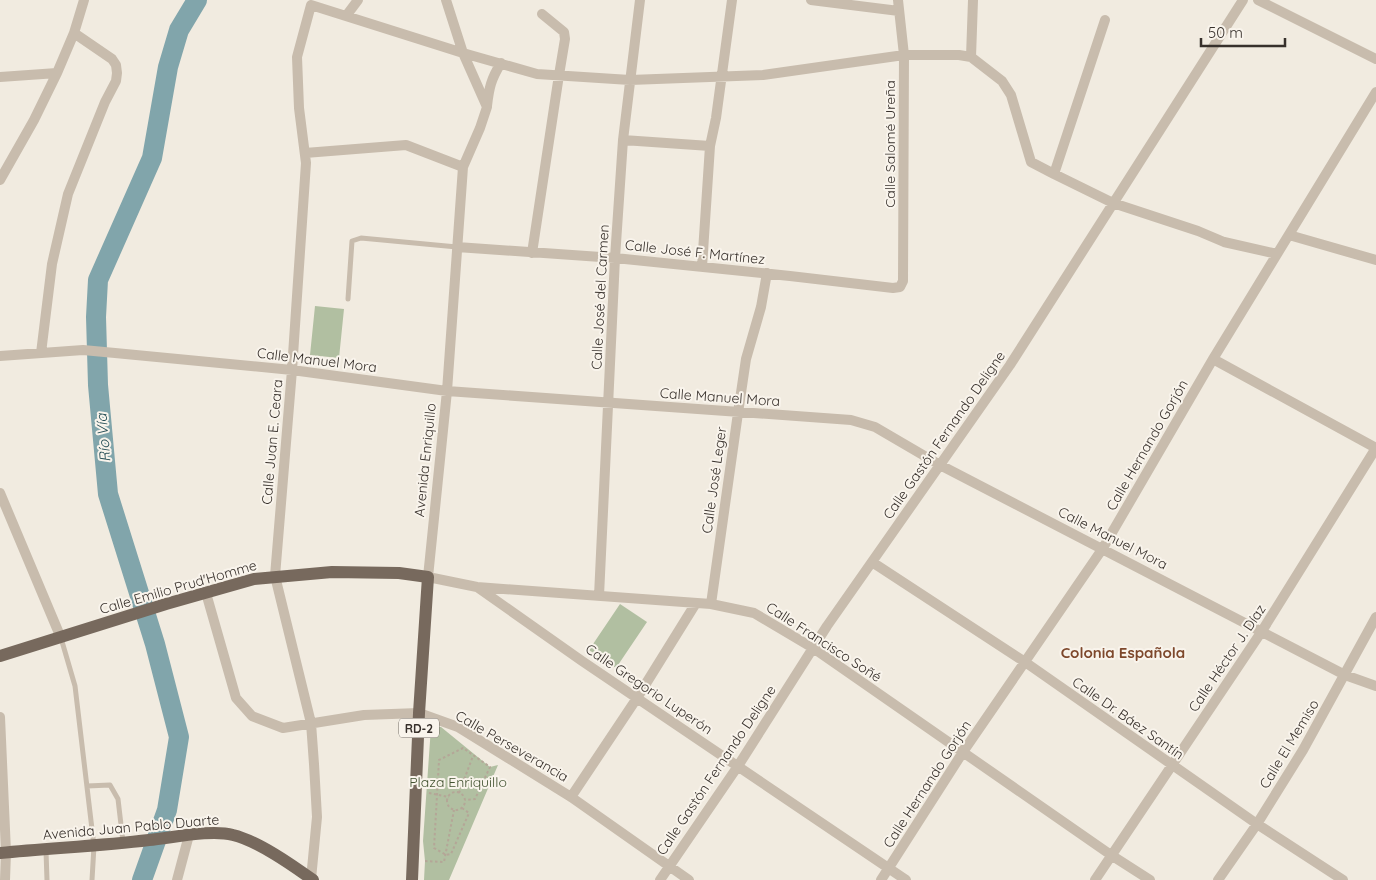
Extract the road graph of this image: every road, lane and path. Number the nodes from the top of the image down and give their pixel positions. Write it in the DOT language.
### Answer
graph roads {
  1 [pos="84,0"];
  2 [pos="358,0"];
  3 [pos="446,0"];
  4 [pos="640,0"];
  5 [pos="732,0"];
  6 [pos="811,0"];
  7 [pos="898,0"];
  8 [pos="973,0"];
  9 [pos="1242,0"];
  10 [pos="1258,0"];
  11 [pos="899,11"];
  12 [pos="542,14"];
  13 [pos="346,16"];
  14 [pos="1105,20"];
  15 [pos="74,33"];
  16 [pos="463,53"];
  17 [pos="904,55"];
  18 [pos="971,58"];
  19 [pos="1376,59"];
  20 [pos="501,64"];
  21 [pos="57,73"];
  22 [pos="558,75"];
  23 [pos="0,77"];
  24 [pos="722,77"];
  25 [pos="630,80"];
  26 [pos="1376,92"];
  27 [pos="487,107"];
  28 [pos="623,140"];
  29 [pos="710,146"];
  30 [pos="305,153"];
  31 [pos="463,167"];
  32 [pos="1054,174"];
  33 [pos="0,180"];
  34 [pos="1113,203"];
  35 [pos="1289,235"];
  36 [pos="457,247"];
  37 [pos="532,253"];
  38 [pos="1277,254"];
  39 [pos="614,258"];
  40 [pos="1376,260"];
  41 [pos="702,267"];
  42 [pos="767,274"];
  43 [pos="900,287"];
  44 [pos="348,299"];
  45 [pos="41,352"];
  46 [pos="0,356"];
  47 [pos="1213,359"];
  48 [pos="292,370"];
  49 [pos="447,391"];
  50 [pos="608,404"];
  51 [pos="738,412"];
  52 [pos="1376,448"];
  53 [pos="940,464"];
  54 [pos="0,493"];
  55 [pos="1103,548"];
  56 [pos="872,562"];
  57 [pos="275,576"];
  58 [pos="428,577"];
  59 [pos="477,587"];
  60 [pos="206,593"];
  61 [pos="599,596"];
  62 [pos="696,603"];
  63 [pos="711,604"];
  64 [pos="1376,617"];
  65 [pos="1262,631"];
  66 [pos="61,638"];
  67 [pos="813,648"];
  68 [pos="0,656"];
  69 [pos="1025,662"];
  70 [pos="1345,674"];
  71 [pos="1376,686"];
  72 [pos="637,698"];
  73 [pos="420,713"];
  74 [pos="0,717"];
  75 [pos="310,723"];
  76 [pos="963,752"];
  77 [pos="473,756"];
  78 [pos="1171,765"];
  79 [pos="738,766"];
  80 [pos="87,786"];
  81 [pos="429,793"];
  82 [pos="460,793"];
  83 [pos="438,795"];
  84 [pos="571,796"];
  85 [pos="449,797"];
  86 [pos="464,800"];
  87 [pos="462,808"];
  88 [pos="454,810"];
  89 [pos="1256,824"];
  90 [pos="183,836"];
  91 [pos="123,843"];
  92 [pos="94,846"];
  93 [pos="46,849"];
  94 [pos="3,853"];
  95 [pos="446,855"];
  96 [pos="1111,855"];
  97 [pos="424,861"];
  98 [pos="668,866"];
  99 [pos="888,868"];
  100 [pos="312,879"];
  101 [pos="5,880"];
  102 [pos="47,880"];
  103 [pos="92,880"];
  104 [pos="177,880"];
  105 [pos="412,880"];
  106 [pos="660,880"];
  107 [pos="689,880"];
  108 [pos="881,880"];
  109 [pos="906,880"];
  110 [pos="1095,880"];
  111 [pos="1150,880"];
  112 [pos="1218,880"];
  113 [pos="1343,880"];
  1 -- 15 [label="street"];
  2 -- 13 [label="street"];
  3 -- 16 [label="street"];
  4 -- 25 [label="street, Calle José del Carmen"];
  5 -- 24 [label="street"];
  6 -- 11 [label="street"];
  7 -- 11 [label="street, Calle Salomé Ureña"];
  8 -- 18 [label="street"];
  9 -- 34 [label="street, Calle Gastón Fernando Deligne"];
  10 -- 19 [label="street"];
  11 -- 17 [label="street, Calle Salomé Ureña"];
  12 -- 22 [label="street"];
  13 -- 16 [label="street"];
  13 -- 30 [label="street, Calle Juan E. Ceara"];
  14 -- 32 [label="street"];
  15 -- 21 [label="street"];
  15 -- 45 [label="street"];
  16 -- 20 [label="street"];
  16 -- 27 [label="street"];
  17 -- 18 [label="street"];
  17 -- 24 [label="street"];
  17 -- 43 [label="street, Calle Salomé Ureña"];
  18 -- 32 [label="street"];
  20 -- 22 [label="street"];
  20 -- 27 [label="street, Avenida Enriquillo"];
  21 -- 23 [label="street"];
  21 -- 33 [label="street"];
  22 -- 25 [label="street"];
  22 -- 37 [label="street"];
  24 -- 25 [label="street"];
  24 -- 29 [label="street"];
  25 -- 28 [label="street, Calle José del Carmen"];
  26 -- 35 [label="street, Calle Hernando Gorjón"];
  27 -- 31 [label="street, Avenida Enriquillo"];
  28 -- 29 [label="street"];
  28 -- 39 [label="street, Calle José del Carmen"];
  29 -- 41 [label="street"];
  30 -- 31 [label="street"];
  30 -- 48 [label="street, Calle Juan E. Ceara"];
  31 -- 36 [label="street, Avenida Enriquillo"];
  32 -- 34 [label="street"];
  34 -- 38 [label="street"];
  34 -- 53 [label="street, Calle Gastón Fernando Deligne"];
  35 -- 38 [label="street, Calle Hernando Gorjón"];
  35 -- 40 [label="street"];
  36 -- 37 [label="street, Calle José F. Martínez"];
  36 -- 44 [label="lane"];
  36 -- 49 [label="street, Avenida Enriquillo"];
  37 -- 39 [label="street, Calle José F. Martínez"];
  38 -- 47 [label="street, Calle Hernando Gorjón"];
  39 -- 41 [label="street, Calle José F. Martínez"];
  39 -- 50 [label="street, Calle José del Carmen"];
  41 -- 42 [label="street, Calle José F. Martínez"];
  42 -- 43 [label="street, Calle José F. Martínez"];
  42 -- 51 [label="street, Calle José Leger"];
  45 -- 46 [label="street, Calle Manuel Mora"];
  45 -- 48 [label="street, Calle Manuel Mora"];
  47 -- 52 [label="street"];
  47 -- 55 [label="street, Calle Hernando Gorjón"];
  48 -- 49 [label="street, Calle Manuel Mora"];
  48 -- 57 [label="street, Calle Juan E. Ceara"];
  49 -- 50 [label="street, Calle Manuel Mora"];
  49 -- 58 [label="street, Avenida Enriquillo"];
  50 -- 51 [label="street, Calle Manuel Mora"];
  50 -- 61 [label="street, Calle José del Carmen"];
  51 -- 53 [label="street, Calle Manuel Mora"];
  51 -- 63 [label="street, Calle José Leger"];
  52 -- 65 [label="street, Calle Héctor J. Díaz"];
  53 -- 55 [label="street, Calle Manuel Mora"];
  53 -- 56 [label="street, Calle Gastón Fernando Deligne"];
  54 -- 66 [label="street"];
  55 -- 65 [label="street, Calle Manuel Mora"];
  55 -- 69 [label="street, Calle Hernando Gorjón"];
  56 -- 67 [label="street, Calle Gastón Fernando Deligne"];
  56 -- 69 [label="street, Calle Dr. Báez Santín"];
  57 -- 58 [label="main road, Calle Emilio Prud'Homme"];
  57 -- 60 [label="main road, Calle Emilio Prud'Homme"];
  57 -- 75 [label="street, Calle Juan E. Ceara"];
  58 -- 59 [label="street, Calle Francisco Soñé"];
  58 -- 73 [label="main road, Avenida Enriquillo / RD-2"];
  59 -- 61 [label="street, Calle Francisco Soñé"];
  59 -- 72 [label="street, Calle Gregorio Luperón"];
  60 -- 66 [label="main road, Calle Emilio Prud'Homme"];
  60 -- 75 [label="street, Calle Perseverancia"];
  61 -- 62 [label="street, Calle Francisco Soñé"];
  62 -- 63 [label="street, Calle Francisco Soñé"];
  62 -- 72 [label="street"];
  63 -- 67 [label="street, Calle Francisco Soñé"];
  64 -- 70 [label="street, Calle El Memiso"];
  65 -- 70 [label="street, Calle Manuel Mora"];
  65 -- 78 [label="street, Calle Héctor J. Díaz"];
  66 -- 68 [label="main road, Calle Emilio Prud'Homme"];
  66 -- 80 [label="lane"];
  67 -- 76 [label="street, Calle Francisco Soñé"];
  67 -- 79 [label="street, Calle Gastón Fernando Deligne"];
  69 -- 76 [label="street, Calle Hernando Gorjón"];
  69 -- 78 [label="street, Calle Dr. Báez Santín"];
  70 -- 71 [label="street, Calle Manuel Mora"];
  70 -- 89 [label="street, Calle El Memiso"];
  72 -- 79 [label="street, Calle Gregorio Luperón"];
  72 -- 84 [label="street"];
  73 -- 75 [label="street, Calle Perseverancia"];
  73 -- 84 [label="street, Calle Perseverancia"];
  73 -- 105 [label="main road, Avenida Enriquillo / RD-2"];
  74 -- 94 [label="street"];
  75 -- 100 [label="street, Calle Juan E. Ceara"];
  76 -- 96 [label="street, Calle Francisco Soñé"];
  76 -- 99 [label="street, Calle Hernando Gorjón"];
  77 -- 82 [label="path"];
  77 -- 83 [label="path"];
  77 -- 86 [label="path"];
  78 -- 89 [label="street, Calle Dr. Báez Santín"];
  78 -- 96 [label="street, Calle Héctor J. Díaz"];
  79 -- 98 [label="street, Calle Gastón Fernando Deligne"];
  79 -- 99 [label="street, Calle Gregorio Luperón"];
  80 -- 91 [label="lane"];
  80 -- 92 [label="lane"];
  81 -- 83 [label="path"];
  82 -- 85 [label="path"];
  82 -- 86 [label="path"];
  83 -- 85 [label="path"];
  83 -- 95 [label="path"];
  84 -- 98 [label="street, Calle Perseverancia"];
  85 -- 88 [label="path"];
  86 -- 87 [label="path"];
  87 -- 88 [label="path"];
  87 -- 95 [label="path"];
  88 -- 95 [label="path"];
  89 -- 112 [label="street, Calle El Memiso"];
  89 -- 113 [label="street, Calle Dr. Báez Santín"];
  90 -- 91 [label="main road, Avenida Juan Pablo Duarte"];
  90 -- 100 [label="main road, Avenida Juan Pablo Duarte"];
  90 -- 104 [label="street"];
  91 -- 92 [label="main road, Avenida Juan Pablo Duarte"];
  92 -- 93 [label="main road, Avenida Juan Pablo Duarte"];
  92 -- 103 [label="lane"];
  93 -- 94 [label="main road, Avenida Juan Pablo Duarte"];
  93 -- 102 [label="lane"];
  94 -- 101 [label="street"];
  95 -- 97 [label="path"];
  96 -- 110 [label="street, Calle Héctor J. Díaz"];
  96 -- 111 [label="street, Calle Francisco Soñé"];
  98 -- 106 [label="street, Calle Gastón Fernando Deligne"];
  98 -- 107 [label="street, Calle Perseverancia"];
  99 -- 108 [label="street, Calle Hernando Gorjón"];
  99 -- 109 [label="street, Calle Gregorio Luperón"];
}
